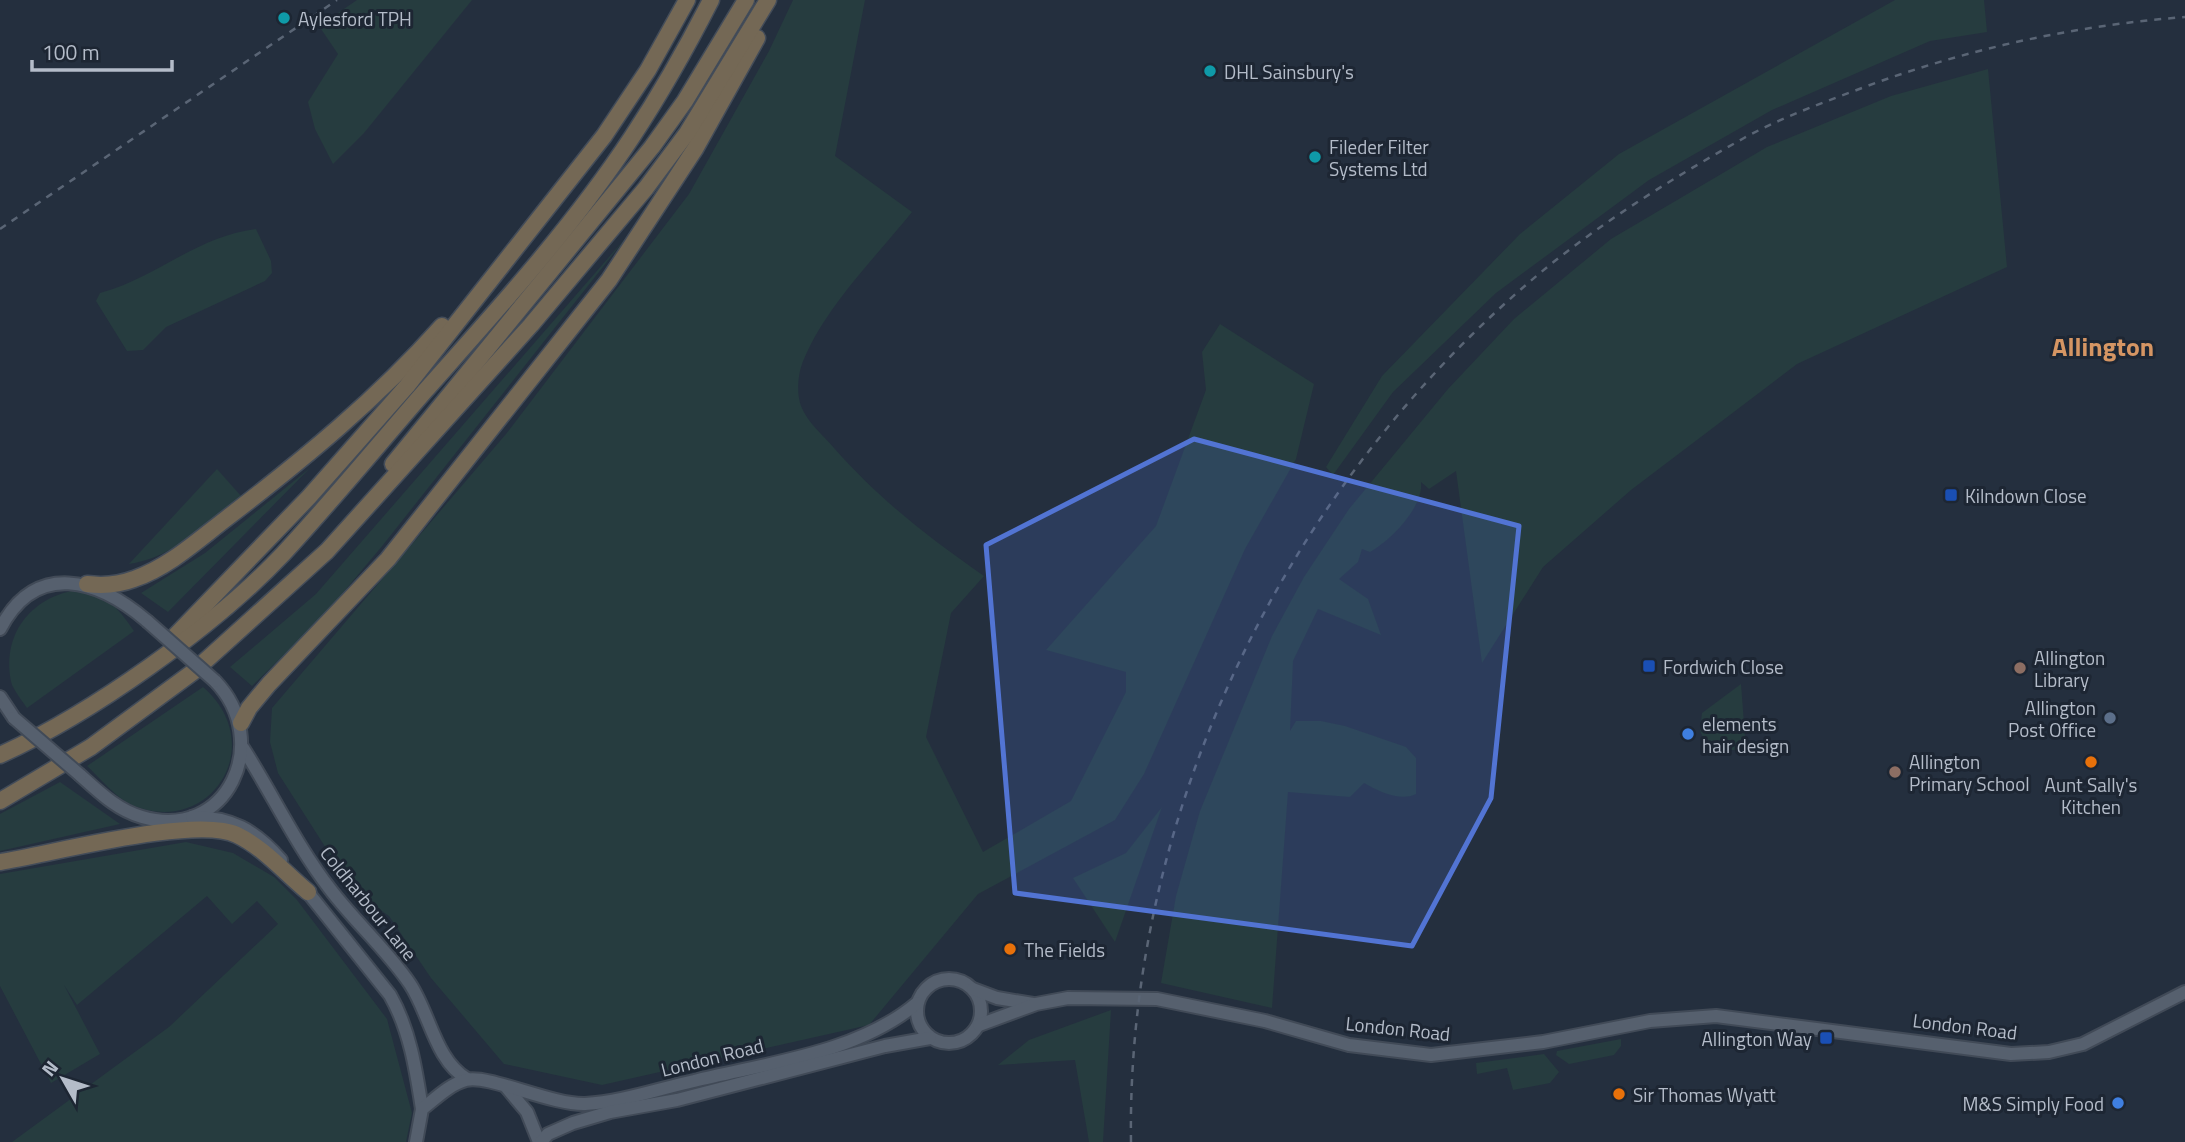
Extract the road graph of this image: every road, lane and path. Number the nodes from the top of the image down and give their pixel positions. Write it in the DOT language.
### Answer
graph roads {
  1 [pos="687,0"];
  2 [pos="711,0"];
  3 [pos="746,0"];
  4 [pos="771,0"];
  5 [pos="555,201"];
  6 [pos="87,584"];
  7 [pos="246,626"];
  8 [pos="0,629"];
  9 [pos="148,664"];
  10 [pos="0,697"];
  11 [pos="241,723"];
  12 [pos="243,748"];
  13 [pos="0,755"];
  14 [pos="0,801"];
  15 [pos="191,817"];
  16 [pos="174,821"];
  17 [pos="123,838"];
  18 [pos="0,862"];
  19 [pos="308,892"];
  20 [pos="973,989"];
  21 [pos="2185,992"];
  22 [pos="917,1003"];
  23 [pos="1037,1004"];
  24 [pos="979,1025"];
  25 [pos="930,1038"];
  26 [pos="467,1079"];
  27 [pos="507,1087"];
  28 [pos="422,1109"];
  29 [pos="415,1142"];
  30 [pos="540,1142"];
  1 -- 5 [label="highway"];
  2 -- 9 [label="highway"];
  3 -- 7 [label="highway"];
  4 -- 7 [label="highway"];
  4 -- 11 [label="highway"];
  5 -- 6 [label="highway"];
  5 -- 9 [label="highway"];
  6 -- 8 [label="main road"];
  6 -- 11 [label="main road, bridge"];
  7 -- 14 [label="highway"];
  9 -- 13 [label="highway"];
  10 -- 16 [label="main road, bridge"];
  11 -- 12 [label="main road"];
  12 -- 15 [label="main road"];
  12 -- 26 [label="main road, Coldharbour Lane"];
  15 -- 16 [label="main road"];
  15 -- 19 [label="main road, Coldharbour Lane"];
  16 -- 17 [label="highway"];
  17 -- 18 [label="highway"];
  17 -- 19 [label="highway"];
  19 -- 28 [label="main road, Coldharbour Lane"];
  20 -- 22 [label="main road"];
  20 -- 23 [label="main road, London Road"];
  20 -- 24 [label="main road"];
  21 -- 23 [label="main road, London Road"];
  22 -- 25 [label="main road"];
  22 -- 27 [label="main road, London Road"];
  23 -- 24 [label="main road, London Road"];
  24 -- 25 [label="main road"];
  25 -- 30 [label="main road, London Road"];
  26 -- 27 [label="main road, London Road"];
  26 -- 28 [label="main road"];
  27 -- 30 [label="main road"];
  28 -- 29 [label="main road"];
}
